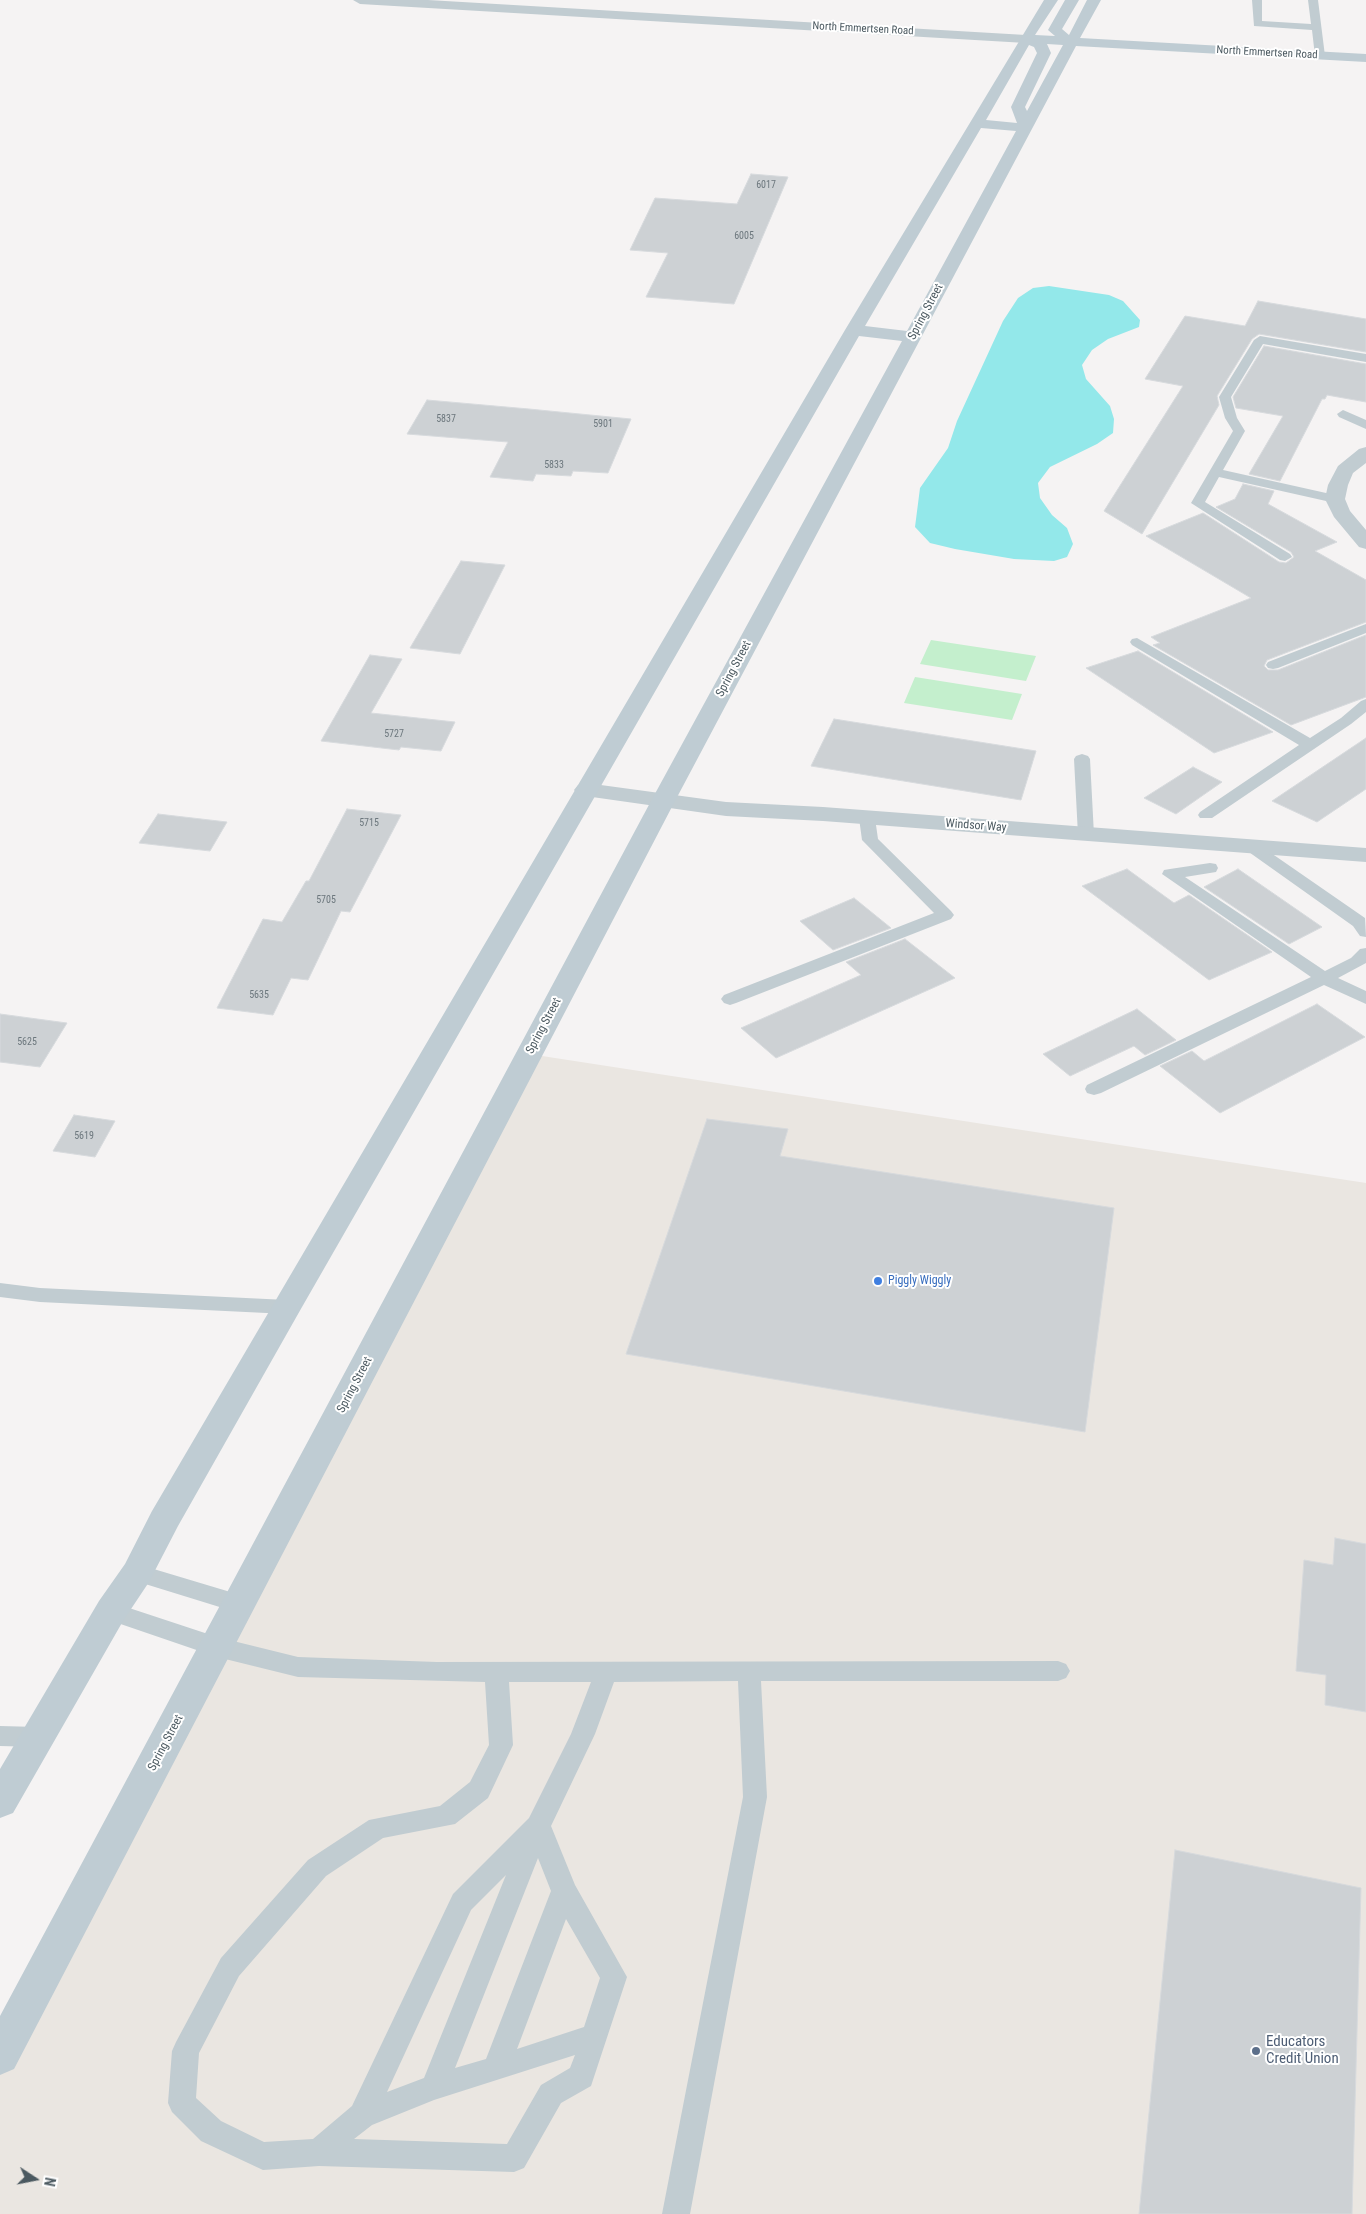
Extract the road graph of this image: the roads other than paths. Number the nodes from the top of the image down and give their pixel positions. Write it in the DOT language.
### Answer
graph roads {
  1 [pos="360,0"];
  2 [pos="1051,0"];
  3 [pos="1072,0"];
  4 [pos="1094,0"];
  5 [pos="1257,0"];
  6 [pos="1313,0"];
  7 [pos="1317,28"];
  8 [pos="1026,39"];
  9 [pos="1073,41"];
  10 [pos="1320,56"];
  11 [pos="1366,58"];
  12 [pos="976,123"];
  13 [pos="1026,128"];
  14 [pos="854,330"];
  15 [pos="913,337"];
  16 [pos="1366,358"];
  17 [pos="1342,414"];
  18 [pos="1366,425"];
  19 [pos="1366,453"];
  20 [pos="1215,472"];
  21 [pos="1335,499"];
  22 [pos="1366,543"];
  23 [pos="1285,557"];
  24 [pos="1366,628"];
  25 [pos="1137,642"];
  26 [pos="1273,665"];
  27 [pos="1366,704"];
  28 [pos="1310,745"];
  29 [pos="1082,759"];
  30 [pos="586,790"];
  31 [pos="663,801"];
  32 [pos="1206,815"];
  33 [pos="867,818"];
  34 [pos="1086,835"];
  35 [pos="1252,847"];
  36 [pos="1366,855"];
  37 [pos="1210,868"];
  38 [pos="1366,932"];
  39 [pos="1366,952"];
  40 [pos="1324,978"];
  41 [pos="1366,998"];
  42 [pos="730,999"];
  43 [pos="1094,1089"];
  44 [pos="0,1290"];
  45 [pos="287,1306"];
  46 [pos="137,1572"];
  47 [pos="239,1604"];
  48 [pos="111,1611"];
  49 [pos="217,1647"];
  50 [pos="749,1671"];
  51 [pos="1058,1671"];
  52 [pos="496,1672"];
  53 [pos="606,1672"];
  54 [pos="0,1736"];
  55 [pos="38,1737"];
  56 [pos="0,1802"];
  57 [pos="538,1826"];
  58 [pos="564,1891"];
  59 [pos="594,2036"];
  60 [pos="0,2056"];
  61 [pos="496,2068"];
  62 [pos="434,2088"];
  63 [pos="362,2115"];
  64 [pos="319,2152"];
  65 [pos="676,2214"];
  1 -- 8 [label="street, North Emmertsen Road"];
  2 -- 8 [label="main road"];
  3 -- 9 [label="main road"];
  4 -- 9 [label="main road, Spring Street"];
  5 -- 7 [label="lane"];
  6 -- 7 [label="lane"];
  7 -- 10 [label="lane"];
  8 -- 9 [label="main road, North Emmertsen Road"];
  8 -- 12 [label="main road"];
  8 -- 13 [label="main road"];
  9 -- 10 [label="main road, North Emmertsen Road"];
  9 -- 13 [label="main road, Spring Street"];
  10 -- 11 [label="main road, North Emmertsen Road"];
  12 -- 13 [label="main road"];
  12 -- 14 [label="main road"];
  13 -- 15 [label="main road, Spring Street"];
  14 -- 15 [label="main road"];
  14 -- 30 [label="main road"];
  15 -- 31 [label="main road, Spring Street"];
  16 -- 20 [label="lane"];
  17 -- 18 [label="lane"];
  19 -- 21 [label="street"];
  20 -- 21 [label="lane"];
  20 -- 23 [label="lane"];
  21 -- 22 [label="street"];
  24 -- 26 [label="lane"];
  25 -- 28 [label="lane"];
  27 -- 28 [label="lane"];
  28 -- 32 [label="lane"];
  29 -- 34 [label="lane"];
  30 -- 31 [label="street, Windsor Way"];
  30 -- 45 [label="main road"];
  31 -- 33 [label="street, Windsor Way"];
  31 -- 47 [label="main road, Spring Street"];
  33 -- 34 [label="street, Windsor Way"];
  33 -- 42 [label="lane"];
  34 -- 35 [label="street, Windsor Way"];
  35 -- 36 [label="street, Windsor Way"];
  35 -- 38 [label="lane"];
  37 -- 40 [label="lane"];
  39 -- 40 [label="lane"];
  40 -- 41 [label="lane"];
  40 -- 43 [label="lane"];
  44 -- 45 [label="lane"];
  45 -- 46 [label="main road"];
  46 -- 47 [label="lane"];
  46 -- 48 [label="main road"];
  47 -- 49 [label="main road, Spring Street"];
  48 -- 49 [label="lane"];
  48 -- 55 [label="main road"];
  49 -- 52 [label="lane"];
  49 -- 60 [label="main road, Spring Street"];
  50 -- 51 [label="lane"];
  50 -- 53 [label="lane"];
  50 -- 65 [label="lane"];
  52 -- 53 [label="lane"];
  52 -- 64 [label="lane"];
  53 -- 57 [label="lane"];
  54 -- 55 [label="lane"];
  55 -- 56 [label="main road"];
  57 -- 58 [label="lane"];
  57 -- 62 [label="lane"];
  57 -- 63 [label="lane"];
  58 -- 59 [label="lane"];
  58 -- 61 [label="lane"];
  59 -- 61 [label="lane"];
  59 -- 64 [label="lane"];
  61 -- 62 [label="lane"];
  62 -- 63 [label="lane"];
  63 -- 64 [label="lane"];
}
